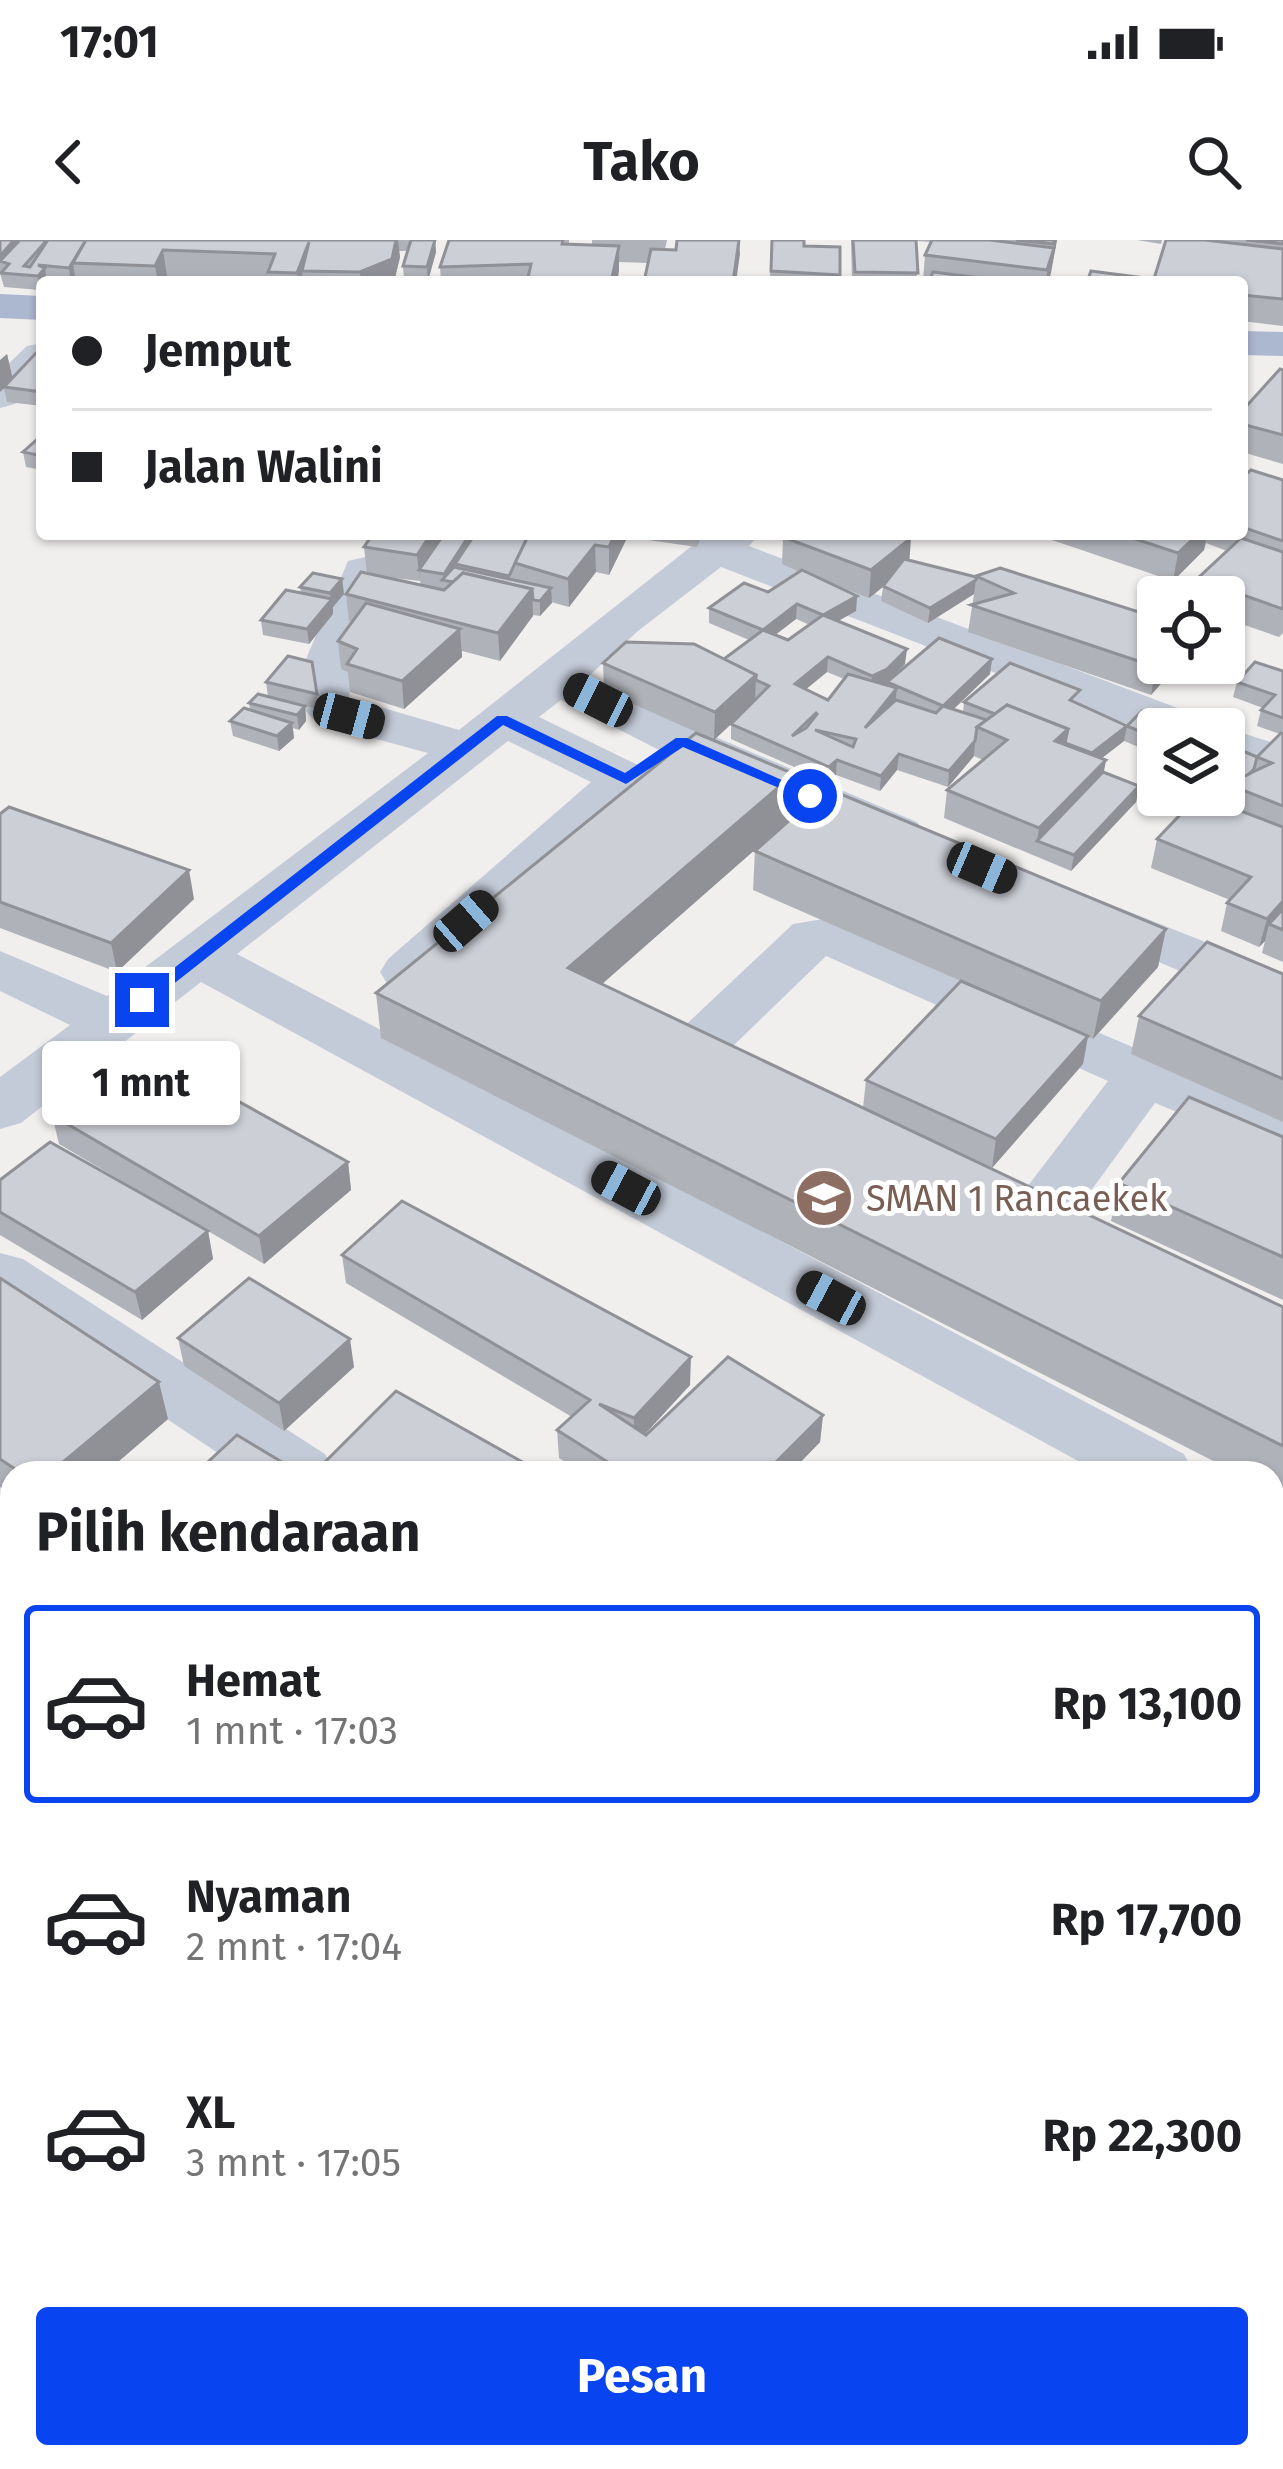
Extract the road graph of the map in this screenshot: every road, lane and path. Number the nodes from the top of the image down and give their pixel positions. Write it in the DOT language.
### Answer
graph roads {
  1 [pos="0,306"];
  2 [pos="36,308"];
  3 [pos="1248,343"];
  4 [pos="1283,344"];
  5 [pos="36,361"];
  6 [pos="0,395"];
  7 [pos="726,541"];
  8 [pos="365,571"];
  9 [pos="557,680"];
  10 [pos="1137,709"];
  11 [pos="483,733"];
  12 [pos="681,741"];
  13 [pos="1245,750"];
  14 [pos="1283,764"];
  15 [pos="626,779"];
  16 [pos="939,850"];
  17 [pos="1047,896"];
  18 [pos="201,957"];
  19 [pos="0,969"];
  20 [pos="1283,995"];
  21 [pos="113,1022"];
  22 [pos="338,1034"];
  23 [pos="1145,1073"];
  24 [pos="0,1108"];
  25 [pos="802,1110"];
  26 [pos="1283,1136"];
  27 [pos="1033,1224"];
  28 [pos="0,1276"];
  29 [pos="283,1461"];
  30 [pos="1138,1461"];
  1 -- 2 [label="main road"];
  3 -- 4 [label="main road"];
  5 -- 6 [label="street"];
  7 -- 9 [label="street"];
  7 -- 10 [label="street"];
  8 -- 11 [label="street"];
  9 -- 11 [label="street"];
  9 -- 12 [label="street"];
  11 -- 15 [label="street"];
  11 -- 18 [label="street"];
  12 -- 15 [label="street"];
  12 -- 16 [label="street"];
  13 -- 14 [label="street"];
  15 -- 22 [label="street"];
  17 -- 20 [label="street"];
  18 -- 21 [label="street"];
  18 -- 22 [label="street"];
  19 -- 21 [label="street"];
  21 -- 24 [label="street"];
  22 -- 30 [label="street"];
  23 -- 25 [label="street"];
  23 -- 26 [label="street"];
  23 -- 27 [label="street"];
  28 -- 29 [label="street"];
}
